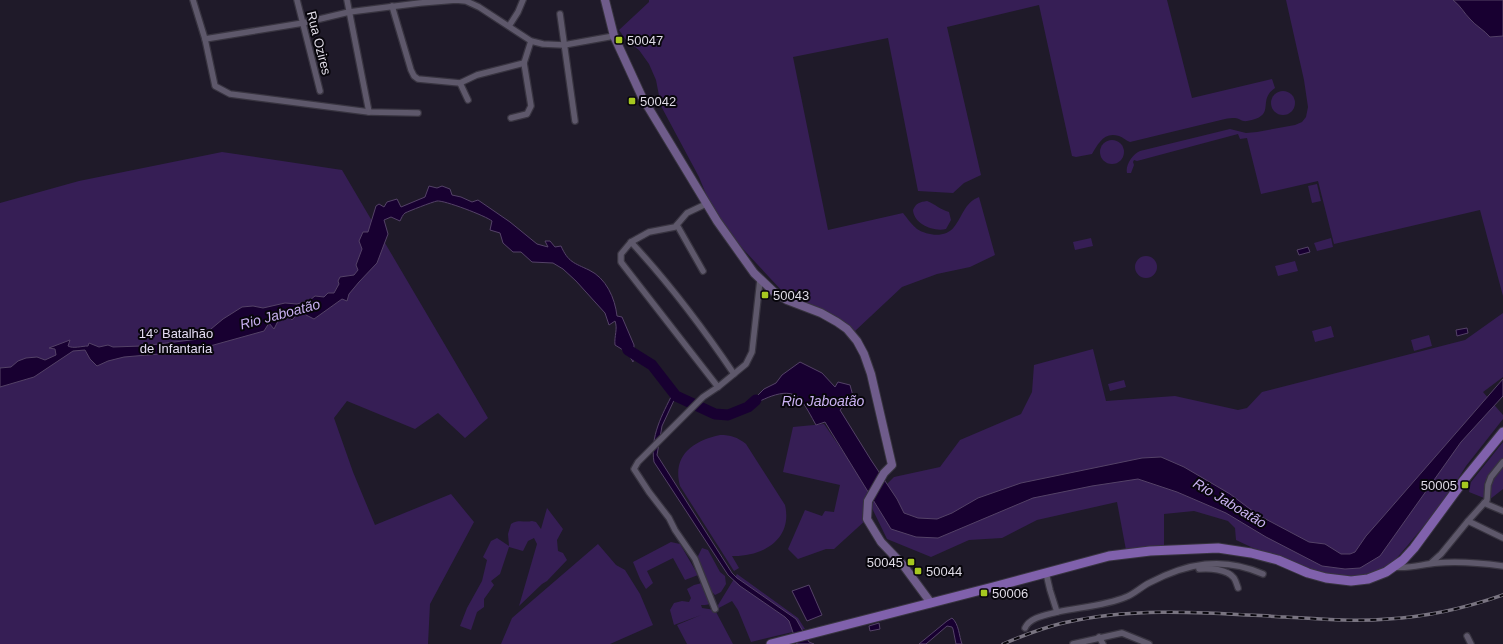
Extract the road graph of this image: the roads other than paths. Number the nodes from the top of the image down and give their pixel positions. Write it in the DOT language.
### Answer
graph roads {
  1 [pos="193,0"];
  2 [pos="297,0"];
  3 [pos="347,0"];
  4 [pos="523,0"];
  5 [pos="605,0"];
  6 [pos="392,6"];
  7 [pos="349,12"];
  8 [pos="560,14"];
  9 [pos="303,23"];
  10 [pos="509,26"];
  11 [pos="614,36"];
  12 [pos="206,39"];
  13 [pos="531,41"];
  14 [pos="564,45"];
  15 [pos="524,62"];
  16 [pos="460,83"];
  17 [pos="320,91"];
  18 [pos="468,100"];
  19 [pos="370,112"];
  20 [pos="418,113"];
  21 [pos="511,118"];
  22 [pos="575,121"];
  23 [pos="706,204"];
  24 [pos="677,225"];
  25 [pos="631,242"];
  26 [pos="703,271"];
  27 [pos="760,280"];
  28 [pos="734,374"];
  29 [pos="718,387"];
  30 [pos="1503,432"];
  31 [pos="1503,462"];
  32 [pos="1484,503"];
  33 [pos="1503,511"];
  34 [pos="1468,521"];
  35 [pos="1503,538"];
  36 [pos="1431,563"];
  37 [pos="1503,566"];
  38 [pos="1393,567"];
  39 [pos="1180,570"];
  40 [pos="1046,573"];
  41 [pos="1263,574"];
  42 [pos="1238,588"];
  43 [pos="931,603"];
  44 [pos="715,609"];
  45 [pos="1058,612"];
  46 [pos="1025,628"];
  47 [pos="1467,636"];
  48 [pos="1099,637"];
  49 [pos="771,644"];
  50 [pos="1073,644"];
  51 [pos="1103,644"];
  52 [pos="1149,644"];
  53 [pos="1471,644"];
  1 -- 12 [label="street"];
  2 -- 9 [label="street, Rua Ozires"];
  3 -- 7 [label="street"];
  4 -- 10 [label="street"];
  5 -- 11 [label="street"];
  6 -- 7 [label="street"];
  6 -- 10 [label="street"];
  6 -- 16 [label="street"];
  7 -- 9 [label="street"];
  7 -- 19 [label="street"];
  8 -- 14 [label="street"];
  9 -- 12 [label="street"];
  9 -- 17 [label="street, Rua Ozires"];
  10 -- 13 [label="street"];
  11 -- 14 [label="street"];
  11 -- 23 [label="street"];
  12 -- 19 [label="street"];
  13 -- 14 [label="street"];
  13 -- 15 [label="street"];
  14 -- 22 [label="street"];
  15 -- 16 [label="street"];
  15 -- 21 [label="street"];
  16 -- 18 [label="street"];
  19 -- 20 [label="street"];
  23 -- 24 [label="street"];
  23 -- 27 [label="street"];
  24 -- 25 [label="street"];
  24 -- 26 [label="street"];
  25 -- 28 [label="street"];
  25 -- 29 [label="street"];
  27 -- 28 [label="street"];
  27 -- 43 [label="street"];
  28 -- 29 [label="street"];
  29 -- 44 [label="street"];
  30 -- 38 [label="main road"];
  31 -- 32 [label="street"];
  32 -- 33 [label="street"];
  32 -- 34 [label="street"];
  34 -- 35 [label="street"];
  34 -- 36 [label="street"];
  36 -- 37 [label="street"];
  36 -- 38 [label="street"];
  38 -- 40 [label="main road"];
  39 -- 41 [label="street"];
  39 -- 42 [label="street"];
  39 -- 45 [label="street"];
  40 -- 43 [label="main road"];
  40 -- 45 [label="street"];
  43 -- 49 [label="main road"];
  45 -- 46 [label="street"];
  47 -- 53 [label="street"];
  48 -- 50 [label="street"];
  48 -- 51 [label="street"];
  48 -- 52 [label="street"];
}
